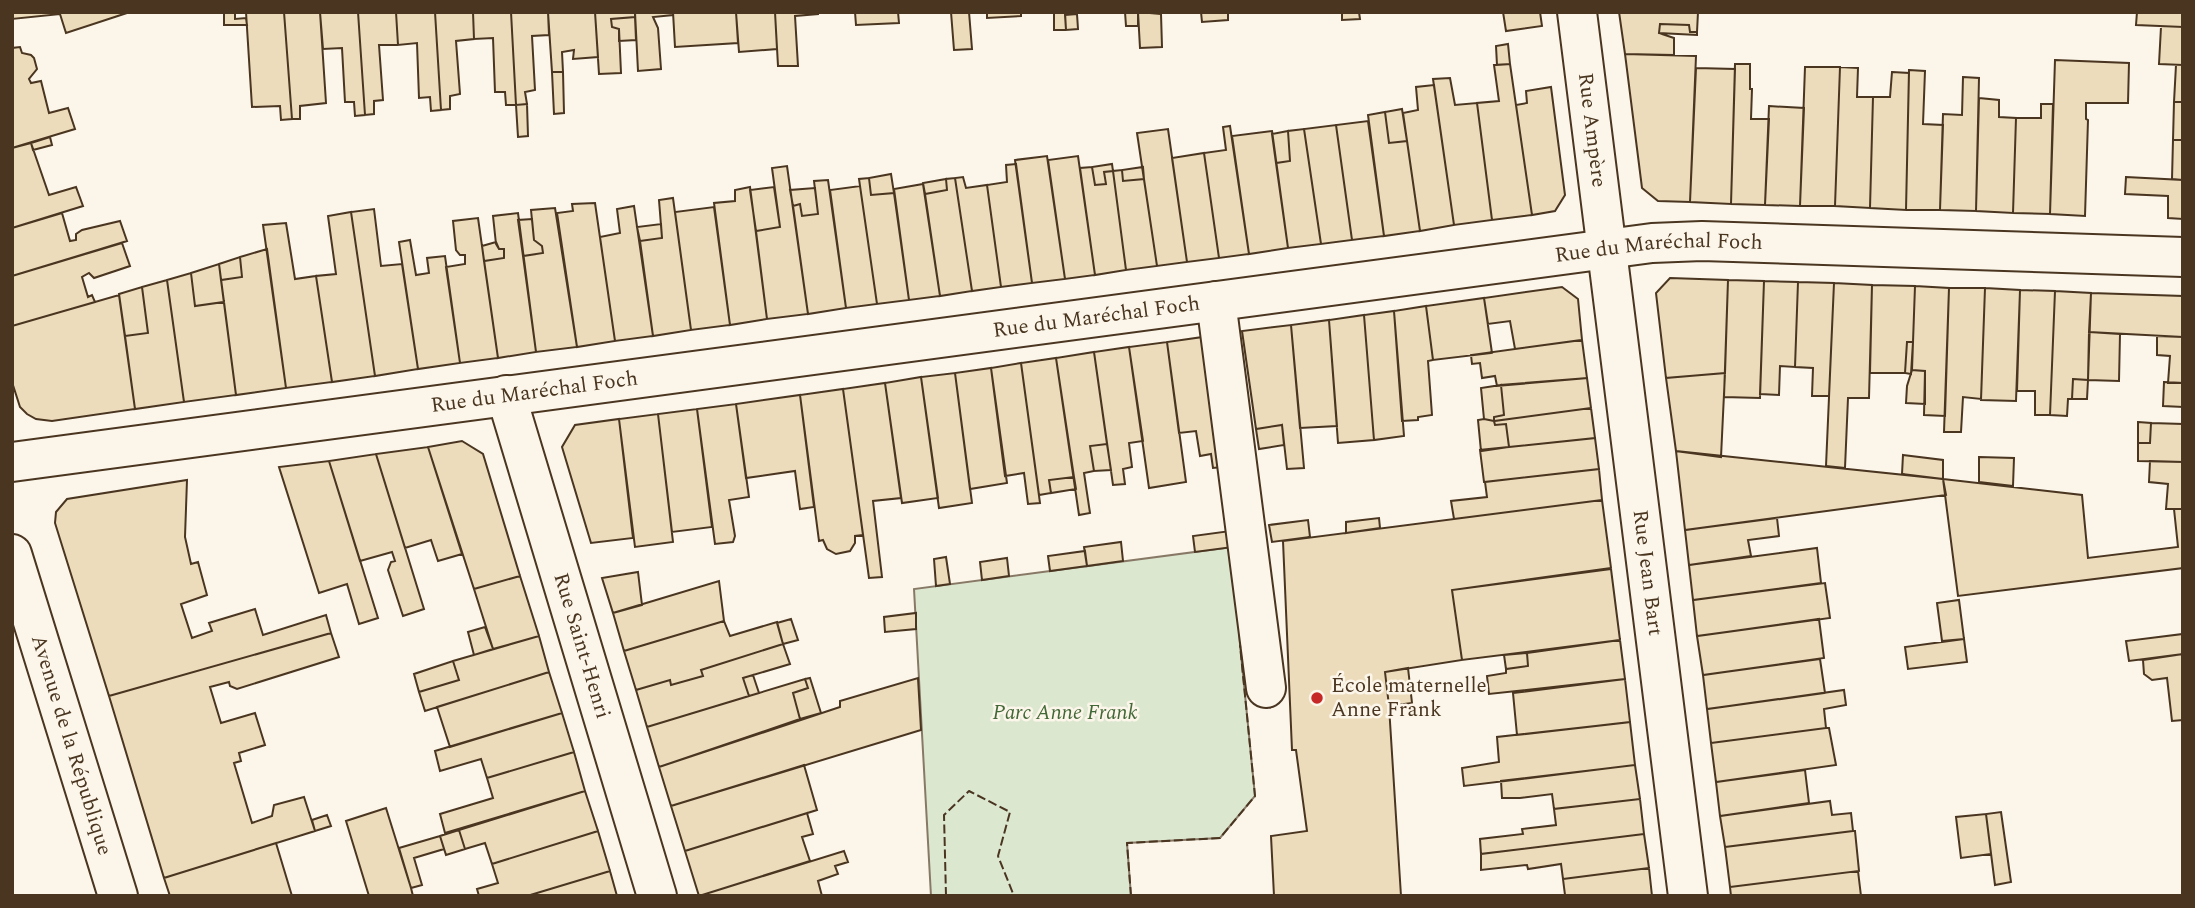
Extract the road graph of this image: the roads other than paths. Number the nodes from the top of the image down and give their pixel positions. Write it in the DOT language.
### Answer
graph roads {
  1 [pos="1577,12"];
  2 [pos="1606,249"];
  3 [pos="2183,257"];
  4 [pos="1216,301"];
  5 [pos="506,396"];
  6 [pos="12,462"];
  7 [pos="12,554"];
  8 [pos="1266,688"];
  9 [pos="118,896"];
  10 [pos="657,896"];
  11 [pos="1688,896"];
  1 -- 2 [label="street, Rue Ampère"];
  2 -- 3 [label="street, Rue du Maréchal Foch"];
  2 -- 4 [label="street, Rue du Maréchal Foch"];
  2 -- 11 [label="street, Rue Jean Bart"];
  4 -- 5 [label="street, Rue du Maréchal Foch"];
  4 -- 8 [label="street"];
  5 -- 6 [label="street, Rue du Maréchal Foch"];
  5 -- 10 [label="street, Rue Saint-Henri"];
  7 -- 9 [label="street, Avenue de la République"];
}
